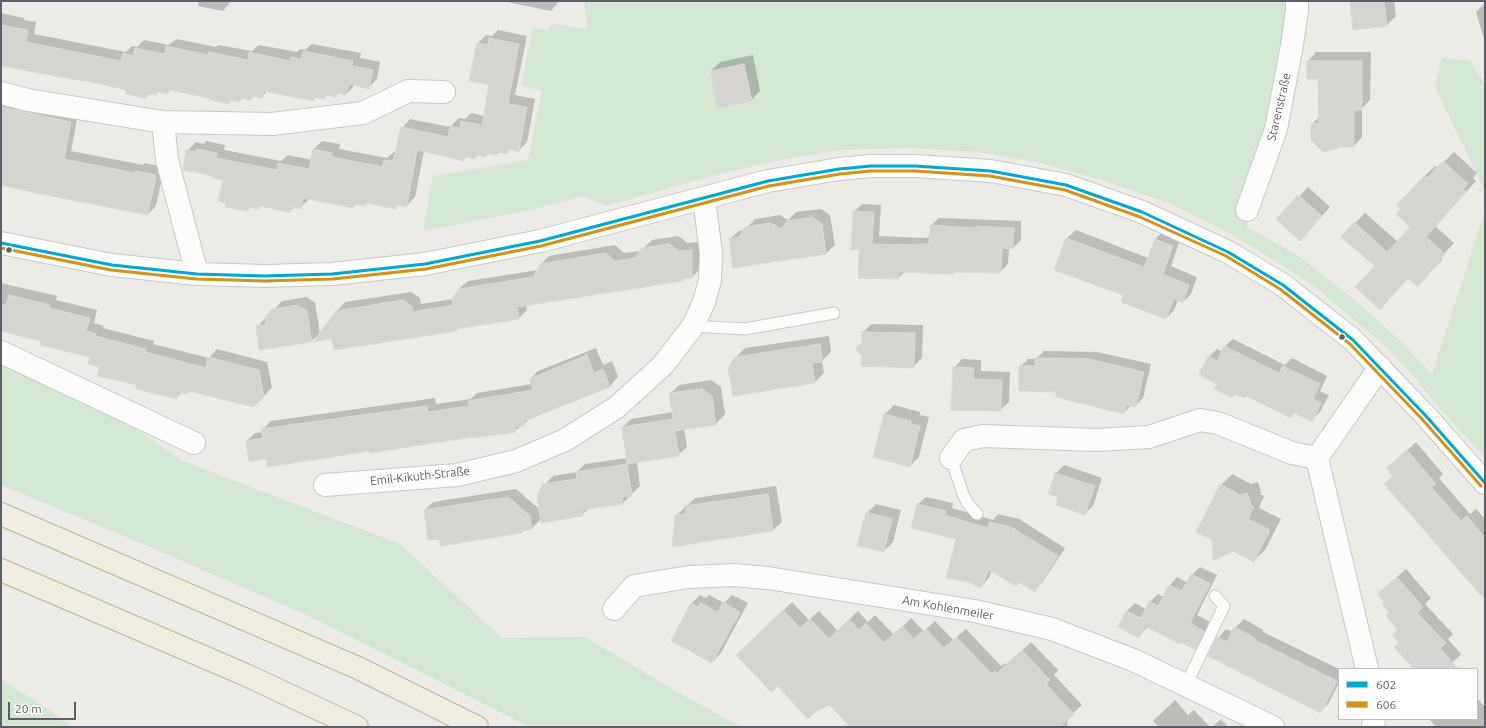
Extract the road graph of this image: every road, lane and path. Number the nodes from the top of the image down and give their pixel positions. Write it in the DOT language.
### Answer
graph roads {
  1 [pos="1297,1"];
  2 [pos="444,92"];
  3 [pos="1,93"];
  4 [pos="163,122"];
  5 [pos="704,198"];
  6 [pos="1247,210"];
  7 [pos="1,243"];
  8 [pos="197,274"];
  9 [pos="834,313"];
  10 [pos="693,326"];
  11 [pos="1,352"];
  12 [pos="1380,367"];
  13 [pos="194,443"];
  14 [pos="951,458"];
  15 [pos="1317,458"];
  16 [pos="1485,483"];
  17 [pos="325,485"];
  18 [pos="1,514"];
  19 [pos="978,514"];
  20 [pos="1,570"];
  21 [pos="1215,596"];
  22 [pos="614,609"];
  23 [pos="1367,668"];
  24 [pos="1186,685"];
  25 [pos="358,727"];
  26 [pos="476,727"];
  27 [pos="1273,727"];
  1 -- 6 [label="street, Starenstraße"];
  2 -- 4 [label="street"];
  3 -- 4 [label="street"];
  4 -- 8 [label="street"];
  5 -- 8 [label="street"];
  5 -- 10 [label="street, Emil-Kikuth-Straße"];
  5 -- 12 [label="street"];
  7 -- 8 [label="street"];
  9 -- 10 [label="lane"];
  10 -- 17 [label="street, Emil-Kikuth-Straße"];
  11 -- 13 [label="street"];
  12 -- 15 [label="street"];
  12 -- 16 [label="street"];
  14 -- 15 [label="street"];
  14 -- 19 [label="lane"];
  15 -- 23 [label="street"];
  18 -- 26 [label="highway"];
  20 -- 25 [label="highway"];
  21 -- 24 [label="lane"];
  22 -- 24 [label="street, Am Kohlenmeiler"];
  24 -- 27 [label="street, Am Kohlenmeiler"];
}
